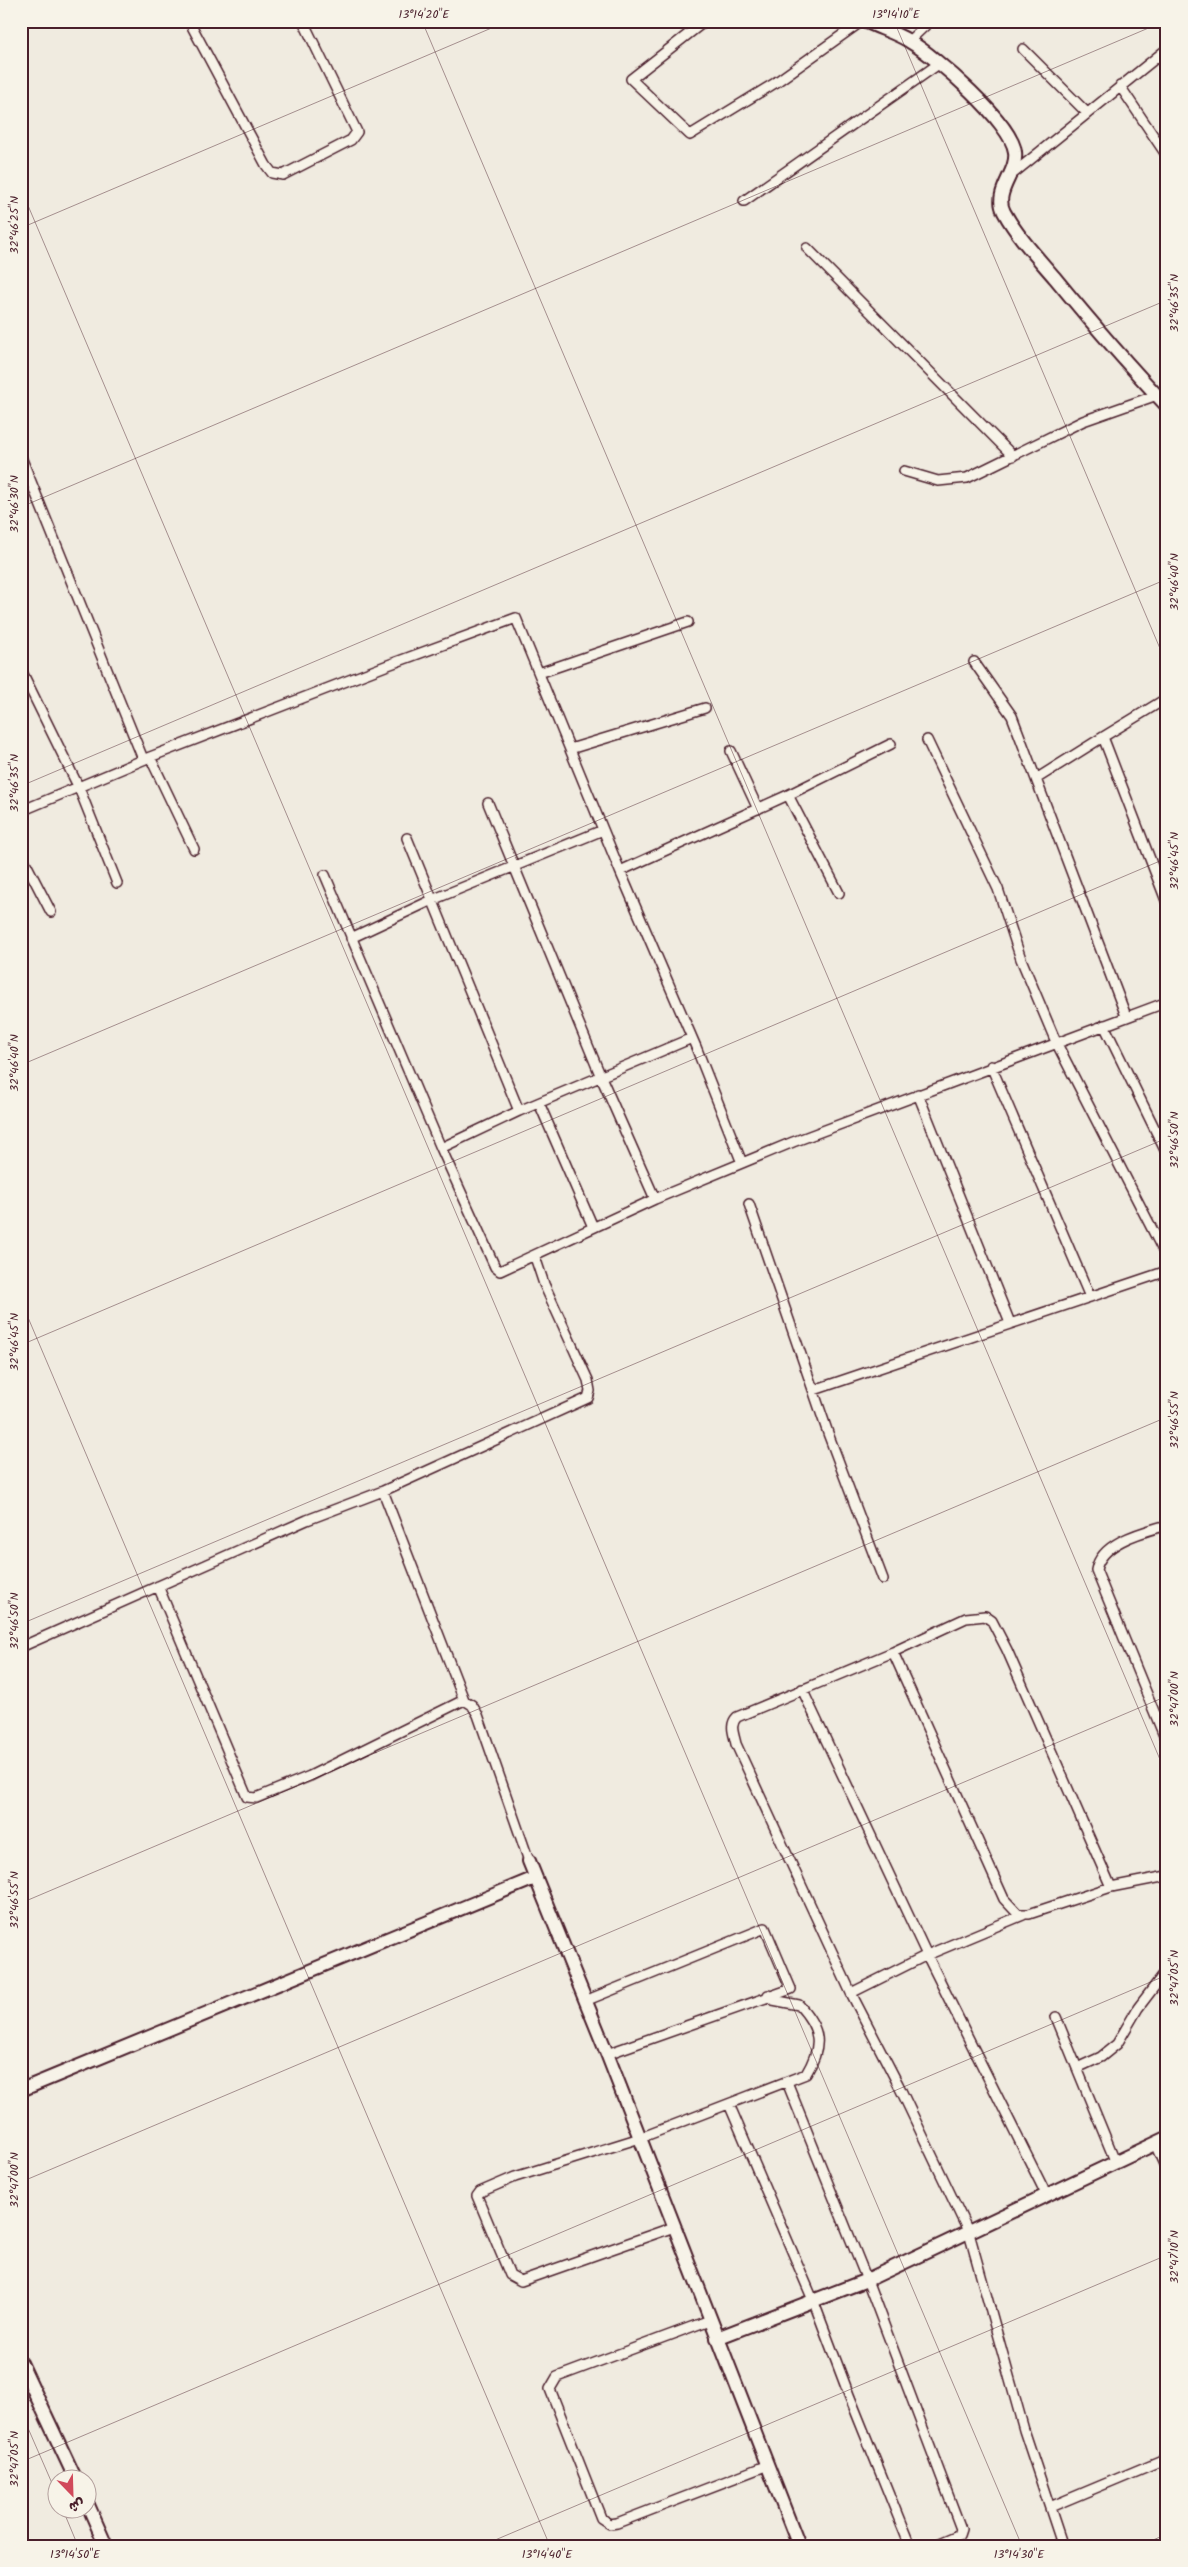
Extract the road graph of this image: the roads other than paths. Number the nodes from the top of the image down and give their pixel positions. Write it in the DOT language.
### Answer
graph roads {
  1 [pos="189,21"];
  2 [pos="304,21"];
  3 [pos="705,21"];
  4 [pos="864,21"];
  5 [pos="930,21"];
  6 [pos="909,41"];
  7 [pos="1023,49"];
  8 [pos="1167,49"];
  9 [pos="940,63"];
  10 [pos="1120,86"];
  11 [pos="1087,113"];
  12 [pos="1167,156"];
  13 [pos="1009,177"];
  14 [pos="744,201"];
  15 [pos="807,248"];
  16 [pos="1157,395"];
  17 [pos="1167,406"];
  18 [pos="1014,456"];
  19 [pos="21,457"];
  20 [pos="904,471"];
  21 [pos="688,622"];
  22 [pos="974,662"];
  23 [pos="21,670"];
  24 [pos="539,673"];
  25 [pos="1167,698"];
  26 [pos="705,708"];
  27 [pos="1103,737"];
  28 [pos="927,740"];
  29 [pos="891,744"];
  30 [pos="570,749"];
  31 [pos="731,751"];
  32 [pos="147,758"];
  33 [pos="1036,779"];
  34 [pos="79,788"];
  35 [pos="788,796"];
  36 [pos="488,803"];
  37 [pos="758,809"];
  38 [pos="21,811"];
  39 [pos="603,830"];
  40 [pos="407,838"];
  41 [pos="194,849"];
  42 [pos="21,854"];
  43 [pos="516,866"];
  44 [pos="620,870"];
  45 [pos="325,874"];
  46 [pos="117,884"];
  47 [pos="838,893"];
  48 [pos="432,900"];
  49 [pos="1167,903"];
  50 [pos="51,912"];
  51 [pos="351,938"];
  52 [pos="1167,1002"];
  53 [pos="1126,1016"];
  54 [pos="1104,1025"];
  55 [pos="692,1038"];
  56 [pos="1056,1042"];
  57 [pos="991,1066"];
  58 [pos="601,1077"];
  59 [pos="918,1094"];
  60 [pos="539,1103"];
  61 [pos="519,1111"];
  62 [pos="441,1148"];
  63 [pos="1167,1154"];
  64 [pos="742,1163"];
  65 [pos="655,1199"];
  66 [pos="749,1204"];
  67 [pos="593,1227"];
  68 [pos="535,1257"];
  69 [pos="1167,1258"];
  70 [pos="1167,1271"];
  71 [pos="1090,1297"];
  72 [pos="1010,1323"];
  73 [pos="814,1390"];
  74 [pos="383,1490"];
  75 [pos="1167,1526"];
  76 [pos="883,1579"];
  77 [pos="158,1586"];
  78 [pos="21,1647"];
  79 [pos="893,1652"];
  80 [pos="802,1689"];
  81 [pos="464,1700"];
  82 [pos="1167,1743"];
  83 [pos="529,1861"];
  84 [pos="1167,1876"];
  85 [pos="536,1878"];
  86 [pos="1111,1888"];
  87 [pos="1024,1915"];
  88 [pos="927,1955"];
  89 [pos="1167,1970"];
  90 [pos="851,1993"];
  91 [pos="768,1995"];
  92 [pos="585,2001"];
  93 [pos="1056,2017"];
  94 [pos="607,2054"];
  95 [pos="1077,2068"];
  96 [pos="787,2082"];
  97 [pos="21,2090"];
  98 [pos="729,2104"];
  99 [pos="640,2138"];
  100 [pos="1161,2141"];
  101 [pos="1116,2163"];
  102 [pos="1167,2171"];
  103 [pos="1047,2196"];
  104 [pos="674,2227"];
  105 [pos="969,2233"];
  106 [pos="867,2280"];
  107 [pos="813,2300"];
  108 [pos="710,2320"];
  109 [pos="717,2338"];
  110 [pos="21,2363"];
  111 [pos="25,2379"];
  112 [pos="1167,2458"];
  113 [pos="768,2465"];
  114 [pos="71,2470"];
  115 [pos="1050,2507"];
  116 [pos="95,2520"];
  117 [pos="1062,2541"];
  118 [pos="106,2546"];
  119 [pos="799,2546"];
  120 [pos="910,2546"];
  121 [pos="933,2546"];
  1 -- 2 [label="street"];
  3 -- 4 [label="street"];
  4 -- 6 [label="street"];
  5 -- 6 [label="street"];
  6 -- 9 [label="street"];
  7 -- 11 [label="street"];
  8 -- 10 [label="street"];
  9 -- 13 [label="street"];
  9 -- 14 [label="street"];
  10 -- 11 [label="street"];
  10 -- 12 [label="street"];
  11 -- 13 [label="street"];
  13 -- 16 [label="street"];
  15 -- 18 [label="street"];
  16 -- 17 [label="street"];
  16 -- 18 [label="street"];
  18 -- 20 [label="street"];
  19 -- 32 [label="street"];
  21 -- 24 [label="street"];
  22 -- 33 [label="street"];
  23 -- 34 [label="street"];
  24 -- 30 [label="street"];
  24 -- 32 [label="street"];
  25 -- 27 [label="street"];
  26 -- 30 [label="street"];
  27 -- 33 [label="street"];
  27 -- 49 [label="street"];
  28 -- 56 [label="street"];
  29 -- 35 [label="street"];
  30 -- 39 [label="street"];
  31 -- 37 [label="street"];
  32 -- 34 [label="street"];
  32 -- 41 [label="street"];
  33 -- 53 [label="street"];
  34 -- 38 [label="street"];
  34 -- 46 [label="street"];
  35 -- 37 [label="street"];
  35 -- 47 [label="street"];
  36 -- 43 [label="street"];
  37 -- 44 [label="street"];
  39 -- 43 [label="street"];
  39 -- 44 [label="street"];
  40 -- 48 [label="street"];
  42 -- 50 [label="street"];
  43 -- 48 [label="street"];
  43 -- 58 [label="street"];
  44 -- 55 [label="street"];
  45 -- 51 [label="street"];
  48 -- 51 [label="street"];
  48 -- 61 [label="street"];
  51 -- 62 [label="street"];
  52 -- 53 [label="street"];
  53 -- 54 [label="street"];
  54 -- 56 [label="street"];
  54 -- 63 [label="street"];
  55 -- 58 [label="street"];
  55 -- 64 [label="street"];
  56 -- 57 [label="street"];
  56 -- 69 [label="street"];
  57 -- 59 [label="street"];
  57 -- 71 [label="street"];
  58 -- 60 [label="street"];
  58 -- 65 [label="street"];
  59 -- 64 [label="street"];
  59 -- 72 [label="street"];
  60 -- 61 [label="street"];
  60 -- 67 [label="street"];
  61 -- 62 [label="street"];
  62 -- 68 [label="street"];
  64 -- 65 [label="street"];
  65 -- 67 [label="street"];
  66 -- 73 [label="street"];
  67 -- 68 [label="street"];
  68 -- 74 [label="street"];
  70 -- 71 [label="street"];
  71 -- 72 [label="street"];
  72 -- 73 [label="street"];
  73 -- 76 [label="street"];
  74 -- 77 [label="street"];
  74 -- 81 [label="street"];
  75 -- 82 [label="street"];
  77 -- 78 [label="street"];
  77 -- 81 [label="street"];
  79 -- 80 [label="street"];
  79 -- 86 [label="street"];
  79 -- 87 [label="street"];
  80 -- 88 [label="street"];
  80 -- 90 [label="street"];
  81 -- 83 [label="street"];
  83 -- 85 [label="street"];
  84 -- 86 [label="street"];
  85 -- 92 [label="street"];
  85 -- 97 [label="street"];
  86 -- 87 [label="street"];
  87 -- 88 [label="street"];
  88 -- 90 [label="street"];
  88 -- 103 [label="street"];
  89 -- 95 [label="street"];
  90 -- 105 [label="street"];
  91 -- 92 [label="street"];
  91 -- 94 [label="street"];
  91 -- 96 [label="street"];
  92 -- 94 [label="street"];
  93 -- 95 [label="street"];
  94 -- 99 [label="street"];
  95 -- 101 [label="street"];
  96 -- 98 [label="street"];
  96 -- 106 [label="street"];
  98 -- 99 [label="street"];
  98 -- 107 [label="street"];
  99 -- 104 [label="street"];
  99 -- 104 [label="street"];
  100 -- 101 [label="street"];
  100 -- 102 [label="street"];
  101 -- 103 [label="street"];
  103 -- 105 [label="street"];
  104 -- 108 [label="street"];
  105 -- 106 [label="street"];
  105 -- 115 [label="street"];
  106 -- 107 [label="street"];
  106 -- 121 [label="street"];
  107 -- 109 [label="street"];
  107 -- 120 [label="street"];
  108 -- 109 [label="street"];
  108 -- 113 [label="street"];
  109 -- 113 [label="street"];
  110 -- 111 [label="street"];
  111 -- 114 [label="street"];
  112 -- 115 [label="street"];
  113 -- 119 [label="street"];
  115 -- 117 [label="street"];
  116 -- 118 [label="street"];
}
